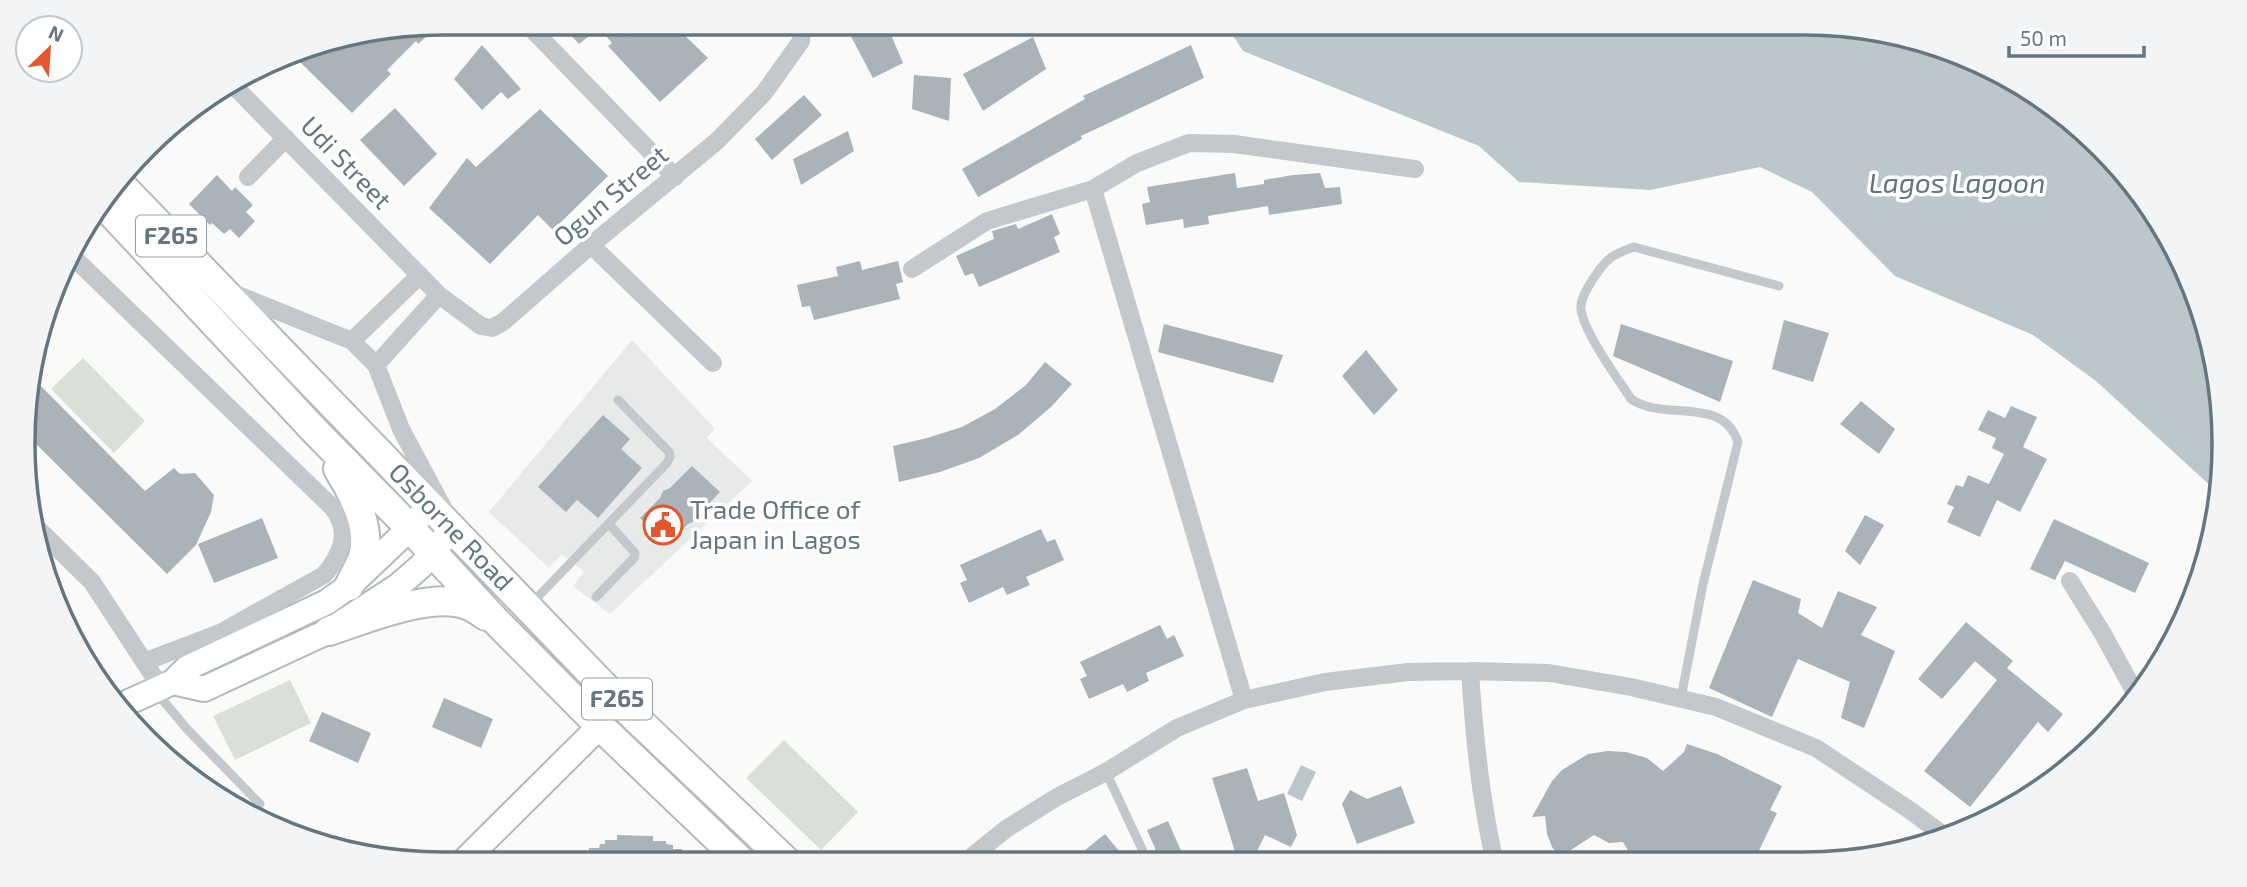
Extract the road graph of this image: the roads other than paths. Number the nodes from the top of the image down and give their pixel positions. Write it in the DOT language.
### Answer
graph roads {
  1 [pos="538,35"];
  2 [pos="802,35"];
  3 [pos="238,90"];
  4 [pos="286,138"];
  5 [pos="1415,169"];
  6 [pos="248,177"];
  7 [pos="675,177"];
  8 [pos="124,188"];
  9 [pos="1093,189"];
  10 [pos="109,210"];
  11 [pos="591,245"];
  12 [pos="77,263"];
  13 [pos="912,269"];
  14 [pos="420,275"];
  15 [pos="1779,286"];
  16 [pos="222,289"];
  17 [pos="439,295"];
  18 [pos="352,341"];
  19 [pos="713,363"];
  20 [pos="376,365"];
  21 [pos="618,400"];
  22 [pos="315,431"];
  23 [pos="430,505"];
  24 [pos="609,524"];
  25 [pos="410,528"];
  26 [pos="453,528"];
  27 [pos="46,537"];
  28 [pos="433,553"];
  29 [pos="2070,581"];
  30 [pos="349,586"];
  31 [pos="596,597"];
  32 [pos="528,607"];
  33 [pos="495,620"];
  34 [pos="328,631"];
  35 [pos="144,662"];
  36 [pos="1470,671"];
  37 [pos="162,686"];
  38 [pos="2132,686"];
  39 [pos="1681,698"];
  40 [pos="1244,700"];
  41 [pos="127,702"];
  42 [pos="600,726"];
  43 [pos="1106,772"];
  44 [pos="260,804"];
  45 [pos="1936,830"];
  46 [pos="473,852"];
  47 [pos="732,852"];
  48 [pos="776,852"];
  49 [pos="978,852"];
  50 [pos="1143,852"];
  51 [pos="1493,852"];
  1 -- 7 [label="street"];
  2 -- 7 [label="street, Ogun Street"];
  3 -- 4 [label="street, Udi Street"];
  4 -- 6 [label="street"];
  4 -- 14 [label="street, Udi Street"];
  5 -- 9 [label="street"];
  7 -- 11 [label="street, Ogun Street"];
  8 -- 16 [label="main road, Osborne Road / F265"];
  9 -- 13 [label="street"];
  9 -- 40 [label="street"];
  10 -- 22 [label="main road, Osborne Road / F265"];
  11 -- 17 [label="street, Ogun Street"];
  11 -- 19 [label="street"];
  12 -- 35 [label="street"];
  14 -- 17 [label="street, Ogun Street"];
  14 -- 18 [label="street"];
  15 -- 39 [label="lane"];
  16 -- 18 [label="street"];
  16 -- 23 [label="main road, Osborne Road / F265"];
  17 -- 20 [label="street"];
  18 -- 20 [label="street"];
  20 -- 26 [label="street"];
  21 -- 24 [label="lane"];
  22 -- 25 [label="main road, Osborne Road / F265"];
  22 -- 30 [label="main road"];
  23 -- 25 [label="main road"];
  23 -- 26 [label="main road, Osborne Road / F265"];
  24 -- 31 [label="lane"];
  24 -- 32 [label="lane"];
  25 -- 28 [label="main road, Osborne Road / F265"];
  25 -- 30 [label="main road"];
  26 -- 28 [label="main road"];
  26 -- 32 [label="main road, Osborne Road / F265"];
  27 -- 35 [label="street"];
  28 -- 33 [label="main road, Osborne Road / F265"];
  28 -- 34 [label="main road"];
  29 -- 38 [label="street"];
  30 -- 37 [label="main road"];
  32 -- 48 [label="main road, Osborne Road / F265"];
  33 -- 34 [label="main road"];
  33 -- 42 [label="main road, Osborne Road / F265"];
  34 -- 37 [label="main road"];
  35 -- 37 [label="street"];
  36 -- 39 [label="street"];
  36 -- 40 [label="street"];
  36 -- 51 [label="street"];
  37 -- 41 [label="main road"];
  37 -- 44 [label="lane"];
  39 -- 45 [label="street"];
  40 -- 43 [label="street"];
  42 -- 46 [label="main road"];
  42 -- 47 [label="main road, Osborne Road / F265"];
  43 -- 49 [label="street"];
  43 -- 50 [label="lane"];
}
